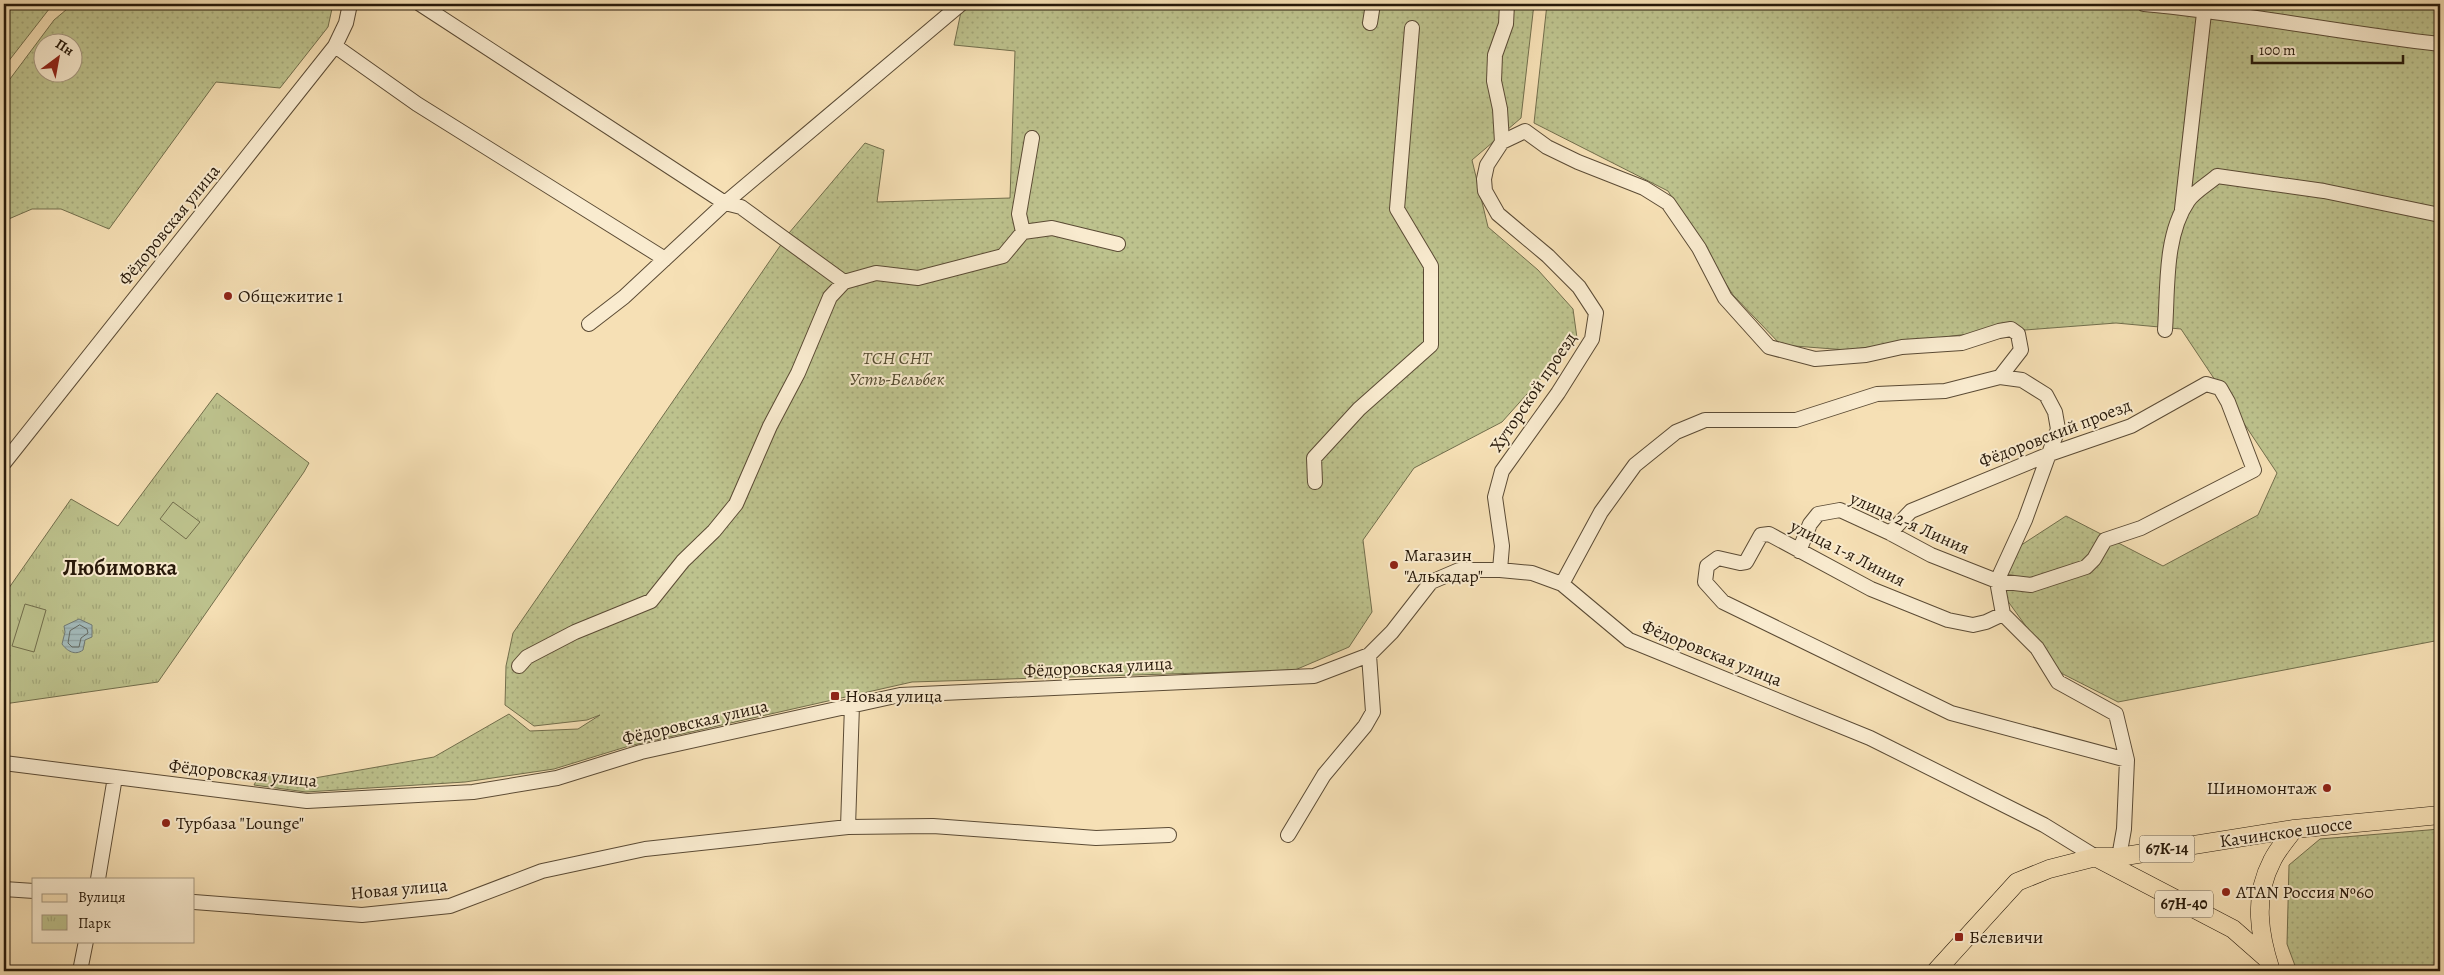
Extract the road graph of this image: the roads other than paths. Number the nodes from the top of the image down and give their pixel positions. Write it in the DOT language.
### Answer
graph roads {
  1 [pos="350,4"];
  2 [pos="420,4"];
  3 [pos="961,4"];
  4 [pos="1373,4"];
  5 [pos="1507,4"];
  6 [pos="2144,4"];
  7 [pos="2205,6"];
  8 [pos="1370,23"];
  9 [pos="1412,28"];
  10 [pos="2440,44"];
  11 [pos="336,46"];
  12 [pos="1032,138"];
  13 [pos="1502,142"];
  14 [pos="724,203"];
  15 [pos="2182,212"];
  16 [pos="2440,215"];
  17 [pos="1023,232"];
  18 [pos="1118,244"];
  19 [pos="665,259"];
  20 [pos="844,282"];
  21 [pos="589,324"];
  22 [pos="2165,330"];
  23 [pos="2000,377"];
  24 [pos="2047,455"];
  25 [pos="4,463"];
  26 [pos="1315,482"];
  27 [pos="1890,533"];
  28 [pos="1799,551"];
  29 [pos="1500,570"];
  30 [pos="1997,581"];
  31 [pos="1562,584"];
  32 [pos="2003,614"];
  33 [pos="1369,655"];
  34 [pos="519,666"];
  35 [pos="852,705"];
  36 [pos="2127,760"];
  37 [pos="4,763"];
  38 [pos="115,777"];
  39 [pos="2440,815"];
  40 [pos="848,827"];
  41 [pos="2294,829"];
  42 [pos="1169,835"];
  43 [pos="1288,835"];
  44 [pos="2096,857"];
  45 [pos="2119,857"];
  46 [pos="98,878"];
  47 [pos="4,889"];
  48 [pos="32,891"];
  49 [pos="195,902"];
  50 [pos="86,942"];
  51 [pos="2268,964"];
  52 [pos="80,971"];
  53 [pos="1936,971"];
  1 -- 11 [label="street, Фёдоровская улица"];
  2 -- 14 [label="street"];
  3 -- 14 [label="street"];
  4 -- 8 [label="street"];
  5 -- 13 [label="street"];
  6 -- 7 [label="street"];
  7 -- 10 [label="street"];
  7 -- 15 [label="street"];
  9 -- 26 [label="street"];
  11 -- 19 [label="street"];
  11 -- 25 [label="street, Фёдоровская улица"];
  12 -- 17 [label="street"];
  13 -- 23 [label="street"];
  13 -- 29 [label="street, Хуторской проезд"];
  14 -- 19 [label="street"];
  14 -- 20 [label="street"];
  15 -- 16 [label="street"];
  15 -- 22 [label="street"];
  17 -- 18 [label="street"];
  17 -- 20 [label="street"];
  19 -- 21 [label="street"];
  20 -- 34 [label="street"];
  23 -- 24 [label="street"];
  23 -- 31 [label="street"];
  24 -- 27 [label="street, Фёдоровский проезд"];
  24 -- 30 [label="street"];
  24 -- 30 [label="street, Фёдоровский проезд"];
  27 -- 28 [label="street, улица 2-я Линия"];
  27 -- 30 [label="street, улица 2-я Линия"];
  28 -- 32 [label="street, улица 1-я Линия"];
  28 -- 36 [label="street, улица 1-я Линия"];
  29 -- 31 [label="street, Фёдоровская улица"];
  29 -- 33 [label="street, Фёдоровская улица"];
  30 -- 32 [label="street"];
  31 -- 44 [label="street, Фёдоровская улица"];
  32 -- 36 [label="street"];
  33 -- 35 [label="street, Фёдоровская улица"];
  33 -- 43 [label="street"];
  35 -- 38 [label="street, Фёдоровская улица"];
  35 -- 40 [label="street"];
  36 -- 45 [label="street"];
  37 -- 38 [label="street, Фёдоровская улица"];
  38 -- 46 [label="street"];
  39 -- 41 [label="main road, Качинское шоссе / 67К-14"];
  40 -- 42 [label="street, Новая улица"];
  40 -- 49 [label="street, Новая улица"];
  41 -- 45 [label="main road, Качинское шоссе / 67К-14"];
  41 -- 51 [label="main road, 67H-40"];
  44 -- 45 [label="main road, Качинское шоссе / 67К-14"];
  44 -- 51 [label="main road, 67H-40"];
  44 -- 53 [label="main road, Качинское шоссе / 67К-14"];
  47 -- 48 [label="street"];
  50 -- 52 [label="street"];
}
